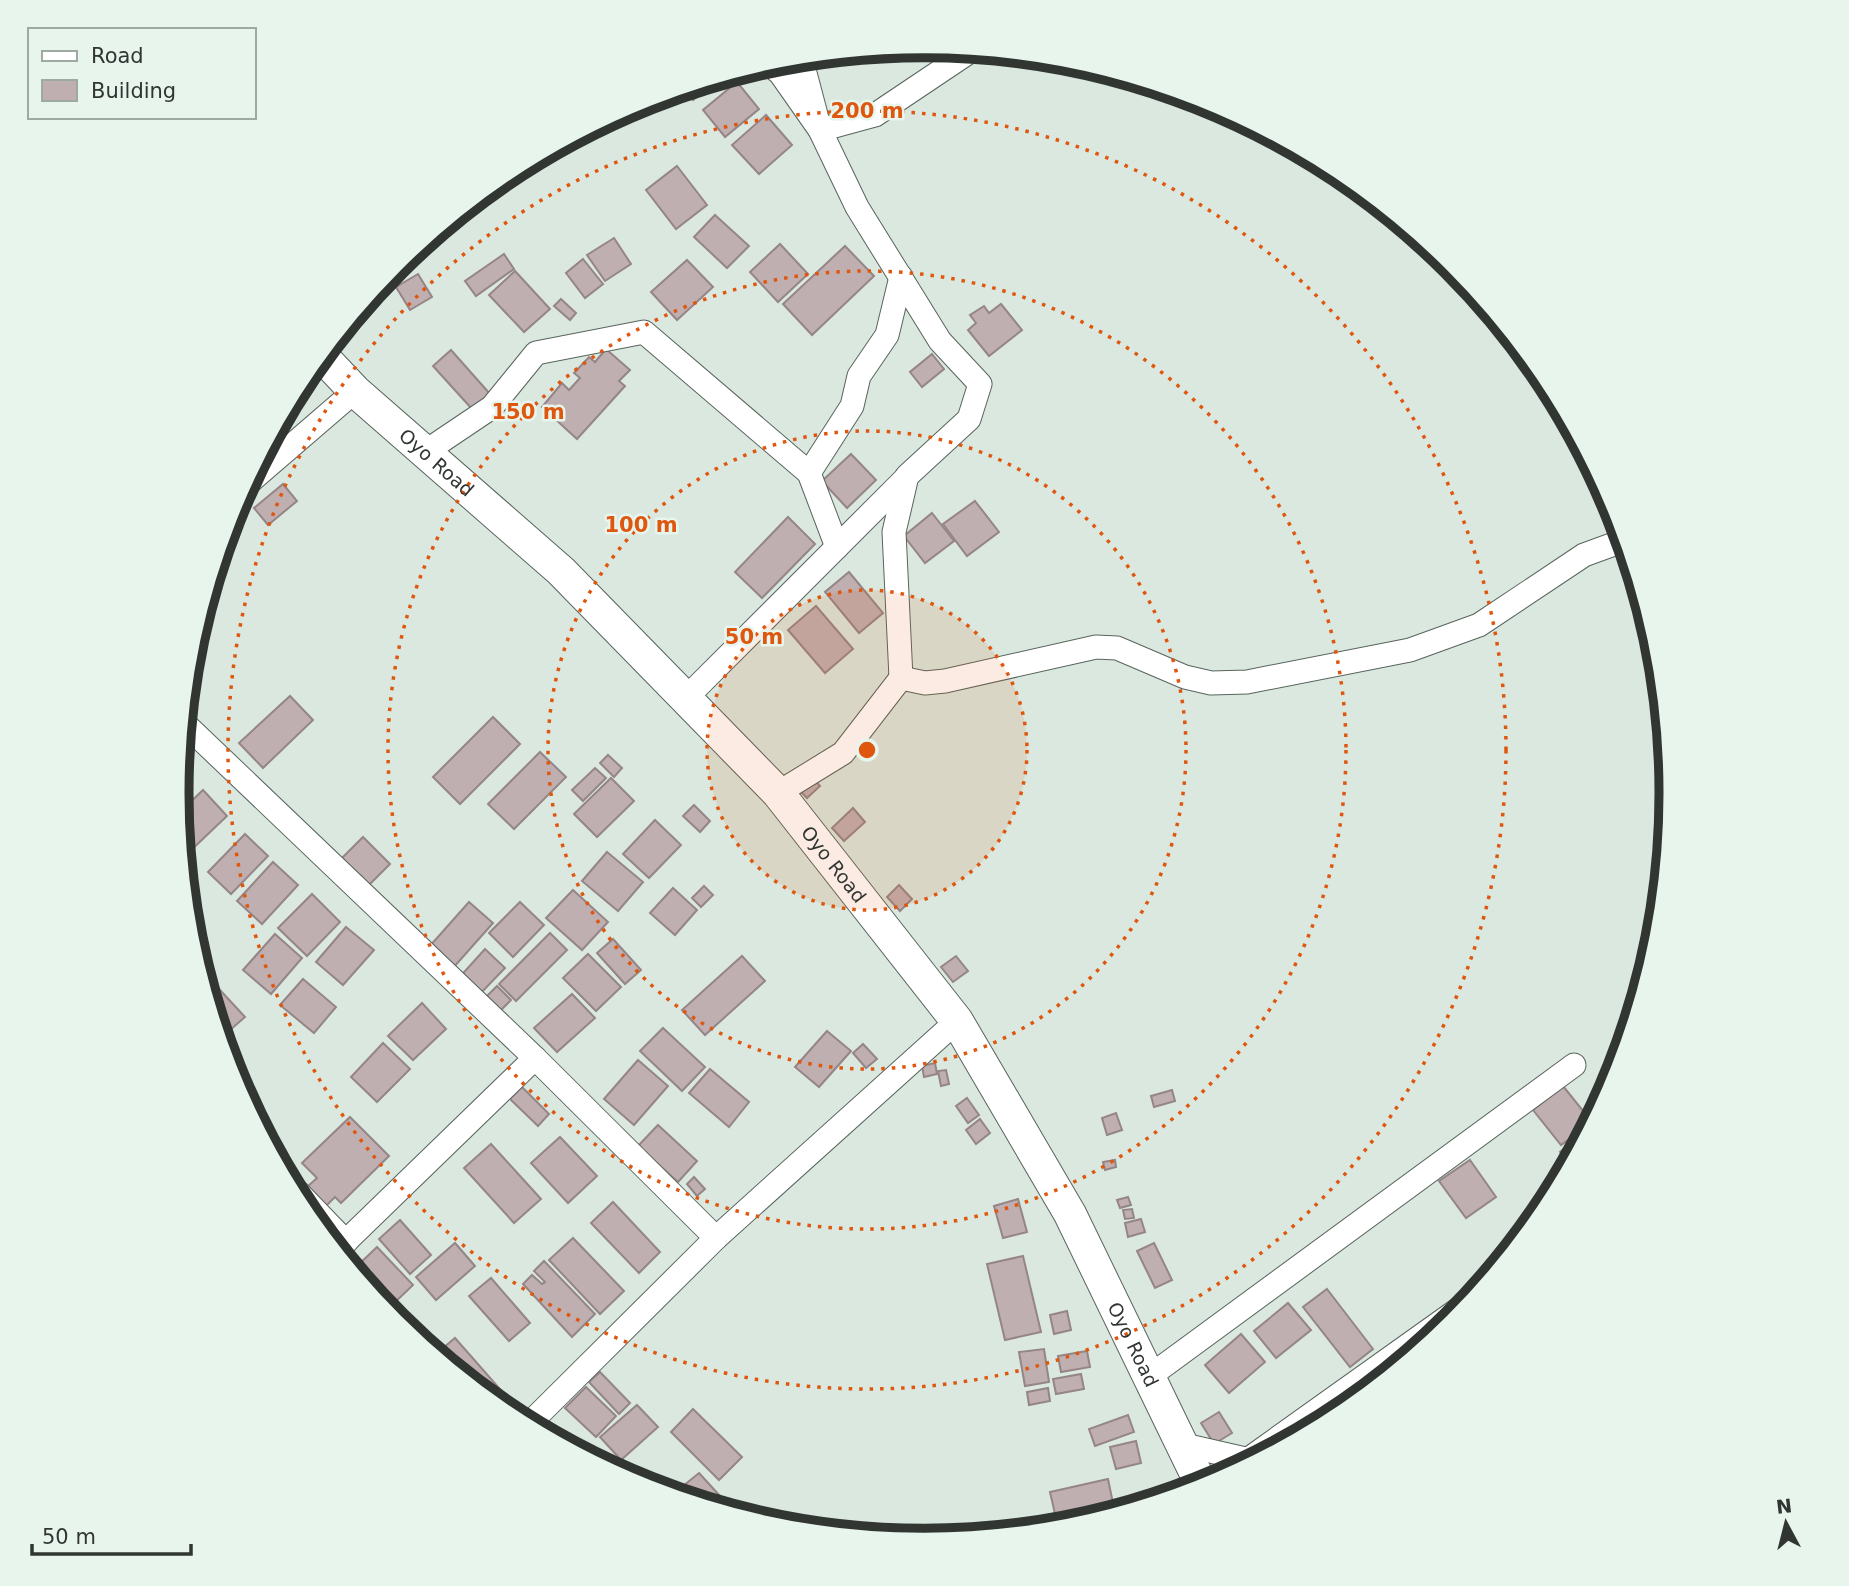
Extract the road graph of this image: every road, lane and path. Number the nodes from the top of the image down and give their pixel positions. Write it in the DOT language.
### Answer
graph roads {
  1 [pos="959,59"];
  2 [pos="804,68"];
  3 [pos="779,72"];
  4 [pos="820,131"];
  5 [pos="901,277"];
  6 [pos="328,363"];
  7 [pos="355,391"];
  8 [pos="425,452"];
  9 [pos="265,469"];
  10 [pos="809,473"];
  11 [pos="907,476"];
  12 [pos="1616,543"];
  13 [pos="837,547"];
  14 [pos="901,678"];
  15 [pos="686,698"];
  16 [pos="192,731"];
  17 [pos="778,793"];
  18 [pos="957,1021"];
  19 [pos="535,1058"];
  20 [pos="1574,1065"];
  21 [pos="716,1238"];
  22 [pos="344,1244"];
  23 [pos="1413,1343"];
  24 [pos="1150,1376"];
  25 [pos="536,1417"];
  26 [pos="1292,1430"];
  27 [pos="1184,1445"];
  28 [pos="1240,1457"];
  29 [pos="1197,1475"];
  1 -- 4 [label="street"];
  2 -- 4 [label="street"];
  3 -- 4 [label="street"];
  4 -- 5 [label="street"];
  5 -- 10 [label="street"];
  5 -- 11 [label="street"];
  6 -- 7 [label="street, Oyo Road"];
  7 -- 8 [label="street, Oyo Road"];
  7 -- 9 [label="street"];
  8 -- 10 [label="street"];
  8 -- 15 [label="street, Oyo Road"];
  10 -- 13 [label="street"];
  11 -- 13 [label="street"];
  11 -- 14 [label="street"];
  12 -- 14 [label="street"];
  13 -- 15 [label="street"];
  14 -- 17 [label="street"];
  15 -- 17 [label="street, Oyo Road"];
  16 -- 19 [label="street"];
  17 -- 18 [label="street, Oyo Road"];
  18 -- 21 [label="street"];
  18 -- 24 [label="street, Oyo Road"];
  19 -- 21 [label="street"];
  19 -- 22 [label="street"];
  20 -- 24 [label="street"];
  21 -- 25 [label="street"];
  23 -- 26 [label="street"];
  24 -- 27 [label="street, Oyo Road"];
  27 -- 28 [label="street"];
  27 -- 29 [label="street, Oyo Road"];
}
